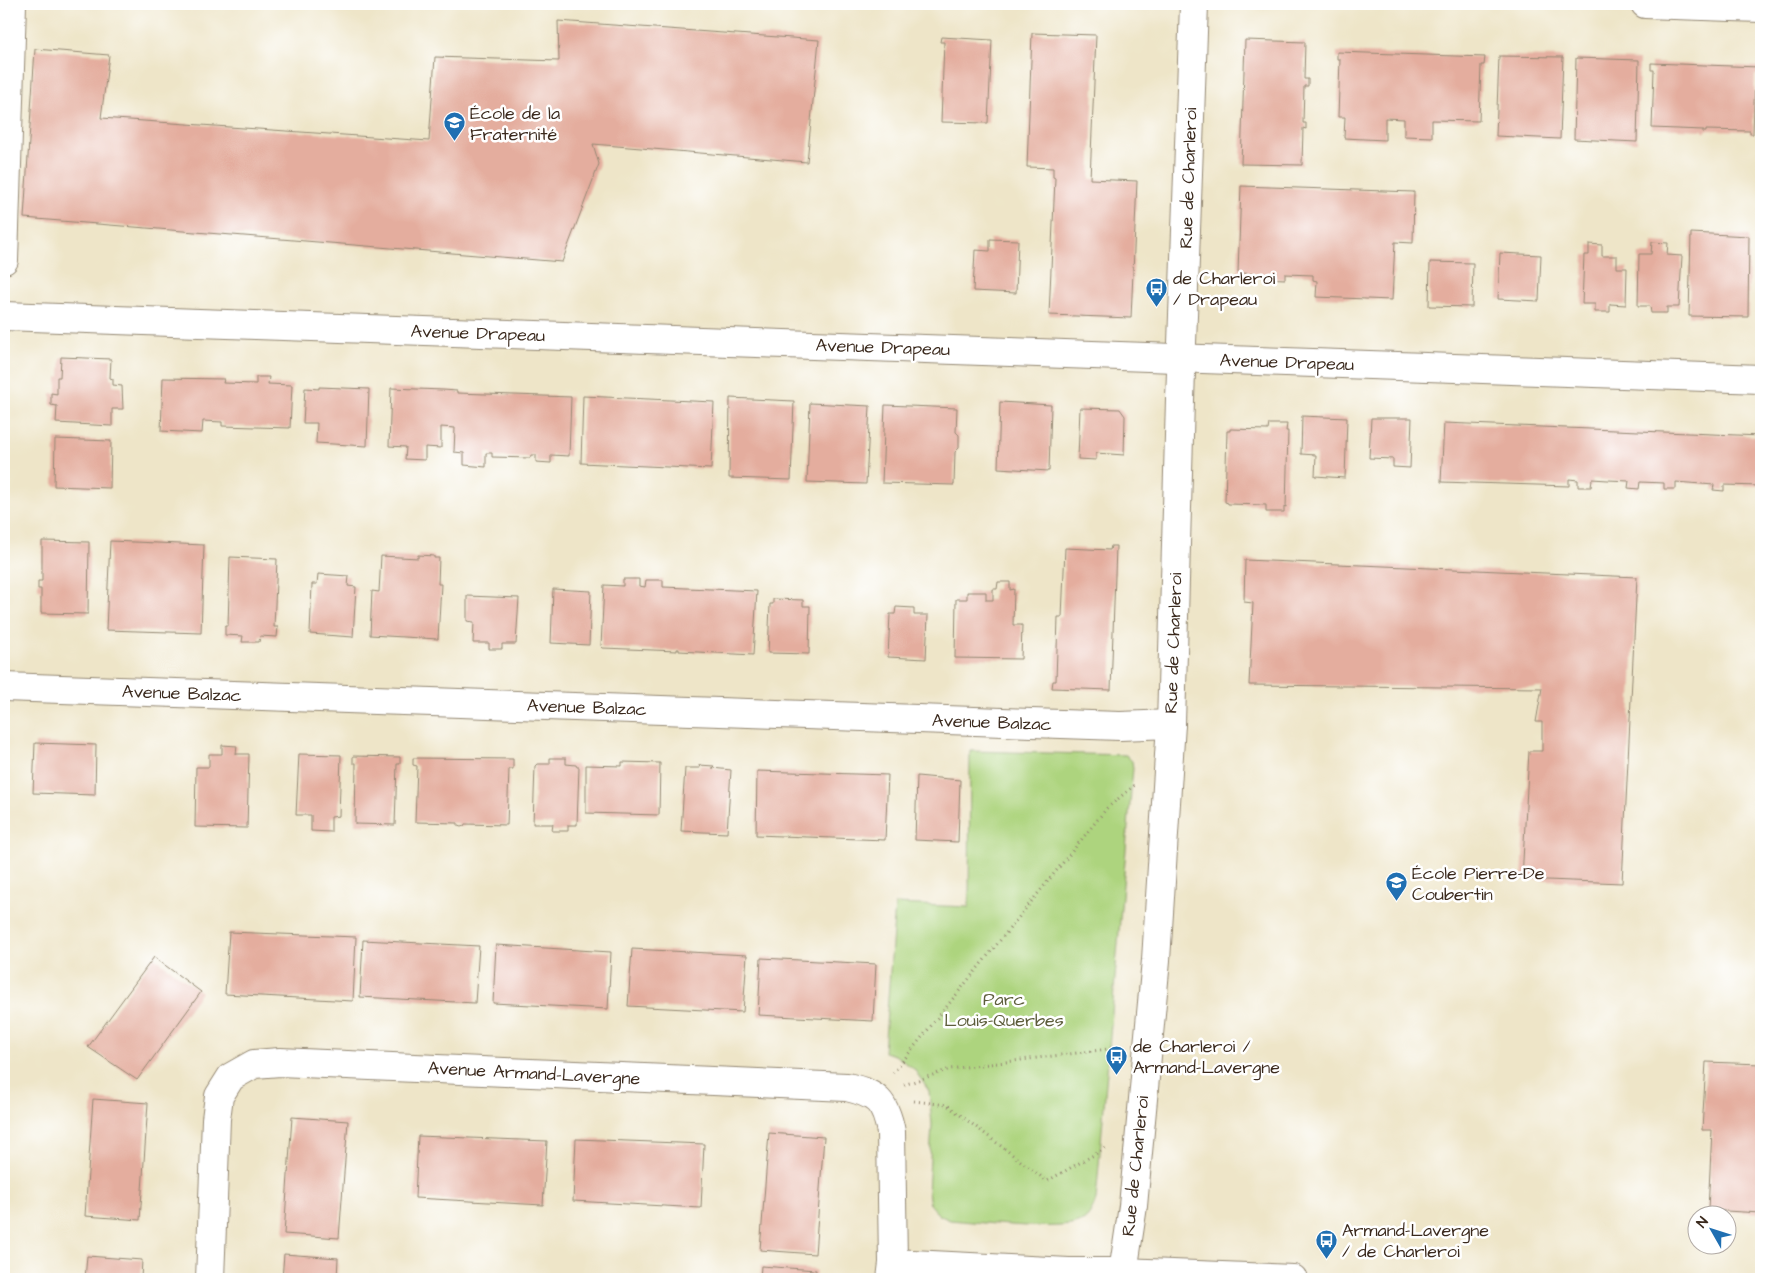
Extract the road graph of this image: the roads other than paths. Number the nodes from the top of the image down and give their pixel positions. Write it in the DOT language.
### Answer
graph roads {
  1 [pos="12,4"];
  2 [pos="1194,4"];
  3 [pos="1645,4"];
  4 [pos="1761,8"];
  5 [pos="4,260"];
  6 [pos="4,316"];
  7 [pos="1181,359"];
  8 [pos="1761,379"];
  9 [pos="4,687"];
  10 [pos="1171,724"];
  11 [pos="892,1271"];
  12 [pos="1122,1276"];
  13 [pos="210,1279"];
  14 [pos="1293,1279"];
  1 -- 5 [label="street"];
  2 -- 7 [label="street, Rue de Charleroi"];
  3 -- 4 [label="street"];
  6 -- 7 [label="street, Avenue Drapeau"];
  7 -- 8 [label="street, Avenue Drapeau"];
  7 -- 10 [label="street, Rue de Charleroi"];
  9 -- 10 [label="street, Avenue Balzac"];
  10 -- 12 [label="street, Rue de Charleroi"];
  11 -- 12 [label="street"];
  11 -- 13 [label="street, Avenue Armand-Lavergne"];
  12 -- 14 [label="street"];
}
